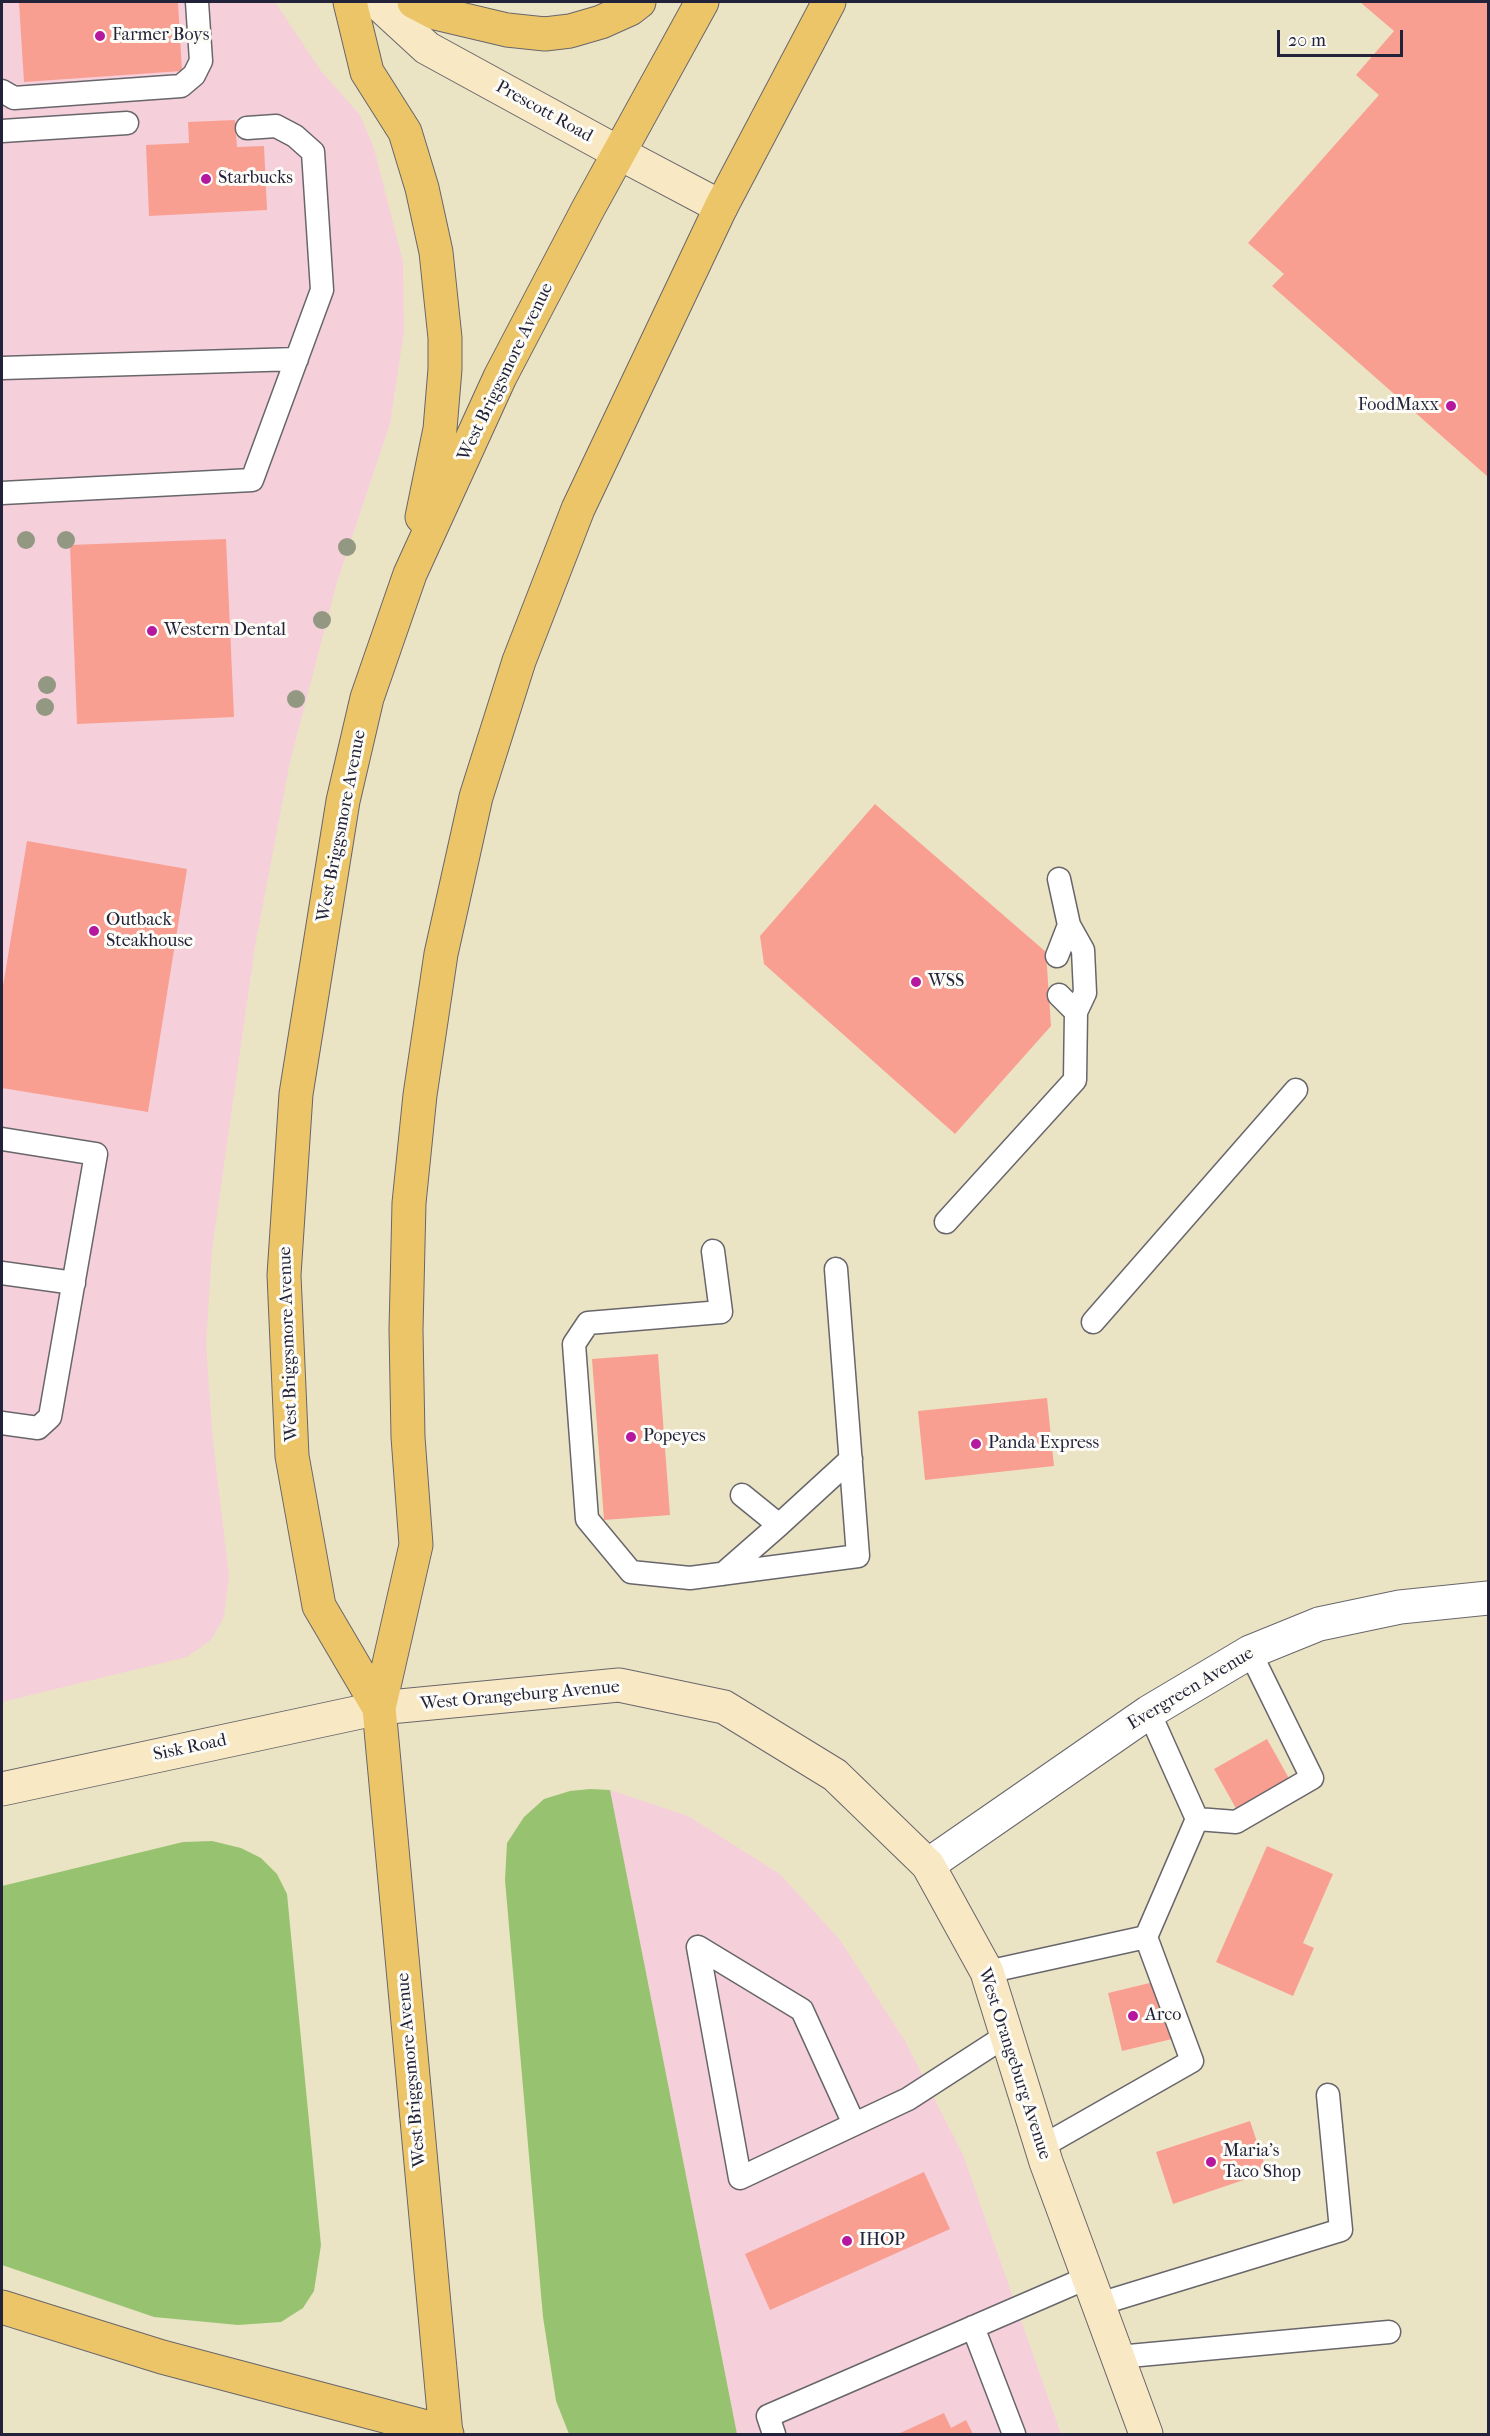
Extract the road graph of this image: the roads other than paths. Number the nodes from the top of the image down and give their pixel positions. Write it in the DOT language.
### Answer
graph roads {
  1 [pos="197,2"];
  2 [pos="350,2"];
  3 [pos="377,2"];
  4 [pos="414,2"];
  5 [pos="639,2"];
  6 [pos="702,2"];
  7 [pos="829,2"];
  8 [pos="2,91"];
  9 [pos="127,123"];
  10 [pos="247,128"];
  11 [pos="2,131"];
  12 [pos="619,153"];
  13 [pos="721,207"];
  14 [pos="297,359"];
  15 [pos="2,368"];
  16 [pos="2,493"];
  17 [pos="410,574"];
  18 [pos="1059,879"];
  19 [pos="1069,925"];
  20 [pos="1058,956"];
  21 [pos="1059,995"];
  22 [pos="1077,1012"];
  23 [pos="1296,1090"];
  24 [pos="2,1139"];
  25 [pos="946,1222"];
  26 [pos="713,1251"];
  27 [pos="836,1269"];
  28 [pos="2,1273"];
  29 [pos="74,1283"];
  30 [pos="1093,1322"];
  31 [pos="2,1422"];
  32 [pos="850,1459"];
  33 [pos="742,1495"];
  34 [pos="779,1525"];
  35 [pos="723,1574"];
  36 [pos="1488,1598"];
  37 [pos="1250,1652"];
  38 [pos="379,1708"];
  39 [pos="1149,1712"];
  40 [pos="2,1789"];
  41 [pos="1197,1819"];
  42 [pos="928,1865"];
  43 [pos="1146,1937"];
  44 [pos="987,1972"];
  45 [pos="1007,2035"];
  46 [pos="1328,2095"];
  47 [pos="854,2124"];
  48 [pos="1041,2147"];
  49 [pos="1094,2291"];
  50 [pos="2,2307"];
  51 [pos="973,2327"];
  52 [pos="1389,2332"];
  53 [pos="1118,2357"];
  54 [pos="446,2434"];
  55 [pos="774,2434"];
  56 [pos="1014,2434"];
  57 [pos="1146,2434"];
  1 -- 8 [label="lane"];
  2 -- 17 [label="main road"];
  3 -- 12 [label="street, Prescott Road"];
  4 -- 5 [label="main road"];
  6 -- 12 [label="main road, West Briggsmore Avenue"];
  7 -- 13 [label="main road, West Briggsmore Avenue"];
  9 -- 11 [label="lane"];
  10 -- 14 [label="lane"];
  12 -- 13 [label="street, Prescott Road"];
  12 -- 17 [label="main road, West Briggsmore Avenue"];
  13 -- 38 [label="main road, West Briggsmore Avenue"];
  14 -- 15 [label="lane"];
  14 -- 16 [label="lane"];
  17 -- 38 [label="main road, West Briggsmore Avenue"];
  18 -- 19 [label="lane"];
  19 -- 20 [label="lane"];
  19 -- 22 [label="lane"];
  21 -- 22 [label="lane"];
  22 -- 25 [label="lane"];
  23 -- 30 [label="lane"];
  24 -- 29 [label="lane"];
  26 -- 35 [label="lane"];
  27 -- 32 [label="lane"];
  28 -- 29 [label="lane"];
  29 -- 31 [label="lane"];
  32 -- 34 [label="lane"];
  32 -- 35 [label="lane"];
  33 -- 34 [label="lane"];
  34 -- 35 [label="lane"];
  36 -- 37 [label="street, Evergreen Avenue"];
  37 -- 39 [label="street, Evergreen Avenue"];
  37 -- 41 [label="lane"];
  38 -- 40 [label="street, Sisk Road"];
  38 -- 42 [label="street, West Orangeburg Avenue"];
  38 -- 54 [label="main road, West Briggsmore Avenue"];
  39 -- 41 [label="lane"];
  39 -- 42 [label="street, Evergreen Avenue"];
  41 -- 43 [label="lane"];
  42 -- 44 [label="street, West Orangeburg Avenue"];
  43 -- 44 [label="lane"];
  43 -- 48 [label="lane"];
  44 -- 45 [label="street, West Orangeburg Avenue"];
  45 -- 47 [label="lane"];
  45 -- 48 [label="street, West Orangeburg Avenue"];
  46 -- 49 [label="lane"];
  47 -- 47 [label="lane"];
  48 -- 49 [label="street, West Orangeburg Avenue"];
  49 -- 51 [label="lane"];
  49 -- 53 [label="street, West Orangeburg Avenue"];
  50 -- 54 [label="main road"];
  51 -- 55 [label="lane"];
  51 -- 56 [label="lane"];
  52 -- 53 [label="lane"];
  53 -- 57 [label="street, West Orangeburg Avenue"];
}
